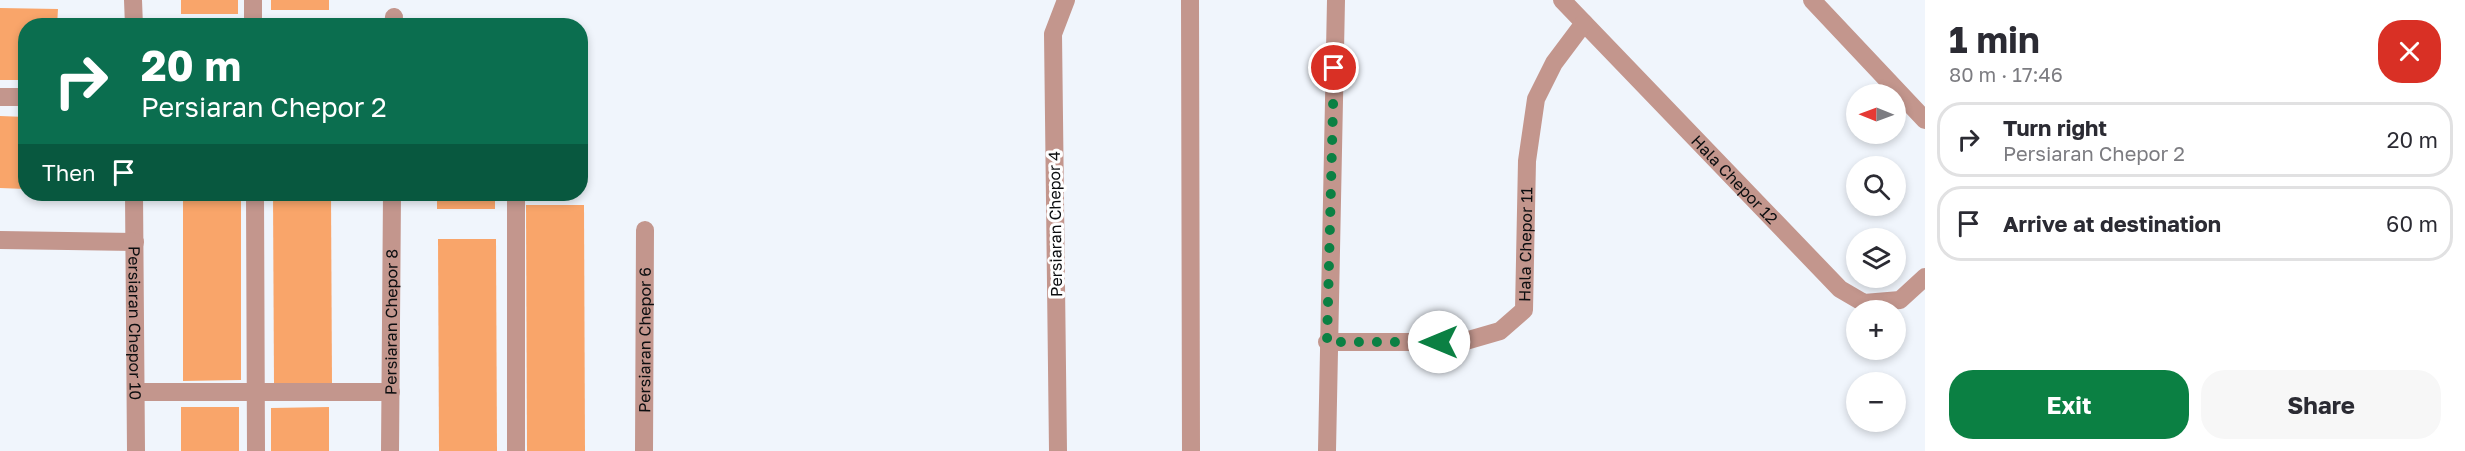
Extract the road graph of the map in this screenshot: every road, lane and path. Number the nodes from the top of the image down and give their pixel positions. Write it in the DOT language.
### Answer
graph roads {
  1 [pos="133,0"];
  2 [pos="253,0"];
  3 [pos="1066,0"];
  4 [pos="1190,0"];
  5 [pos="1336,0"];
  6 [pos="1562,0"];
  7 [pos="1812,0"];
  8 [pos="134,18"];
  9 [pos="253,18"];
  10 [pos="1584,23"];
  11 [pos="0,96"];
  12 [pos="18,97"];
  13 [pos="1925,120"];
  14 [pos="134,201"];
  15 [pos="255,201"];
  16 [pos="392,201"];
  17 [pos="516,201"];
  18 [pos="645,230"];
  19 [pos="0,240"];
  20 [pos="135,242"];
  21 [pos="1925,277"];
  22 [pos="1327,342"];
  23 [pos="136,392"];
  24 [pos="257,392"];
  25 [pos="391,392"];
  26 [pos="136,451"];
  27 [pos="256,451"];
  28 [pos="390,451"];
  29 [pos="516,451"];
  30 [pos="644,451"];
  31 [pos="1058,451"];
  32 [pos="1191,451"];
  33 [pos="1327,451"];
  1 -- 8 [label="street"];
  2 -- 9 [label="street"];
  3 -- 31 [label="street, Persiaran Chepor 4"];
  4 -- 32 [label="street"];
  5 -- 22 [label="street"];
  6 -- 10 [label="street, Hala Chepor 12"];
  7 -- 13 [label="street"];
  10 -- 21 [label="street, Hala Chepor 12"];
  10 -- 22 [label="street, Hala Chepor 11"];
  11 -- 12 [label="street"];
  14 -- 20 [label="street, Persiaran Chepor 10"];
  15 -- 24 [label="street"];
  16 -- 25 [label="street, Persiaran Chepor 8"];
  17 -- 29 [label="street"];
  18 -- 30 [label="street, Persiaran Chepor 6"];
  19 -- 20 [label="street"];
  20 -- 23 [label="street, Persiaran Chepor 10"];
  22 -- 33 [label="street"];
  23 -- 24 [label="street"];
  23 -- 26 [label="street, Persiaran Chepor 10"];
  24 -- 25 [label="street"];
  24 -- 27 [label="street"];
  25 -- 28 [label="street, Persiaran Chepor 8"];
}
